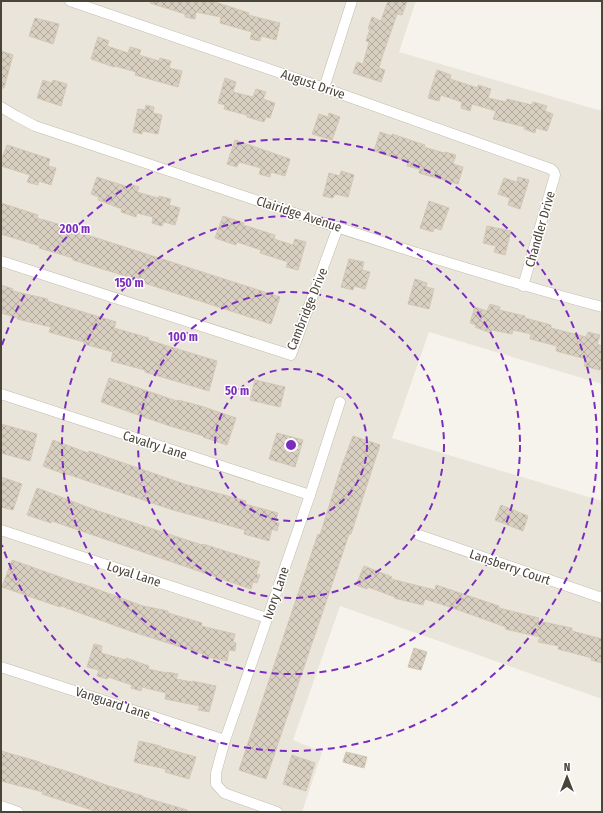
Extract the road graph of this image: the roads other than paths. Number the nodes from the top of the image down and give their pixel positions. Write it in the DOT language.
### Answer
graph roads {
  1 [pos="70,1"];
  2 [pos="352,1"];
  3 [pos="324,88"];
  4 [pos="1,107"];
  5 [pos="554,172"];
  6 [pos="338,227"];
  7 [pos="1,260"];
  8 [pos="523,286"];
  9 [pos="602,307"];
  10 [pos="1,394"];
  11 [pos="340,402"];
  12 [pos="310,495"];
  13 [pos="1,530"];
  14 [pos="418,535"];
  15 [pos="602,598"];
  16 [pos="268,618"];
  17 [pos="1,667"];
  18 [pos="225,740"];
  19 [pos="1,806"];
  20 [pos="18,812"];
  21 [pos="277,812"];
  1 -- 3 [label="street, August Drive"];
  2 -- 3 [label="street"];
  3 -- 5 [label="street, August Drive"];
  4 -- 6 [label="street, Clairidge Avenue"];
  5 -- 8 [label="street, Chandler Drive"];
  6 -- 7 [label="street, Cambridge Drive"];
  6 -- 8 [label="street, Clairidge Avenue"];
  8 -- 9 [label="street, Clairidge Avenue"];
  10 -- 12 [label="street, Cavalry Lane"];
  11 -- 12 [label="street, Ivory Lane"];
  12 -- 16 [label="street, Ivory Lane"];
  13 -- 16 [label="street, Loyal Lane"];
  14 -- 15 [label="street, Lansberry Court"];
  16 -- 18 [label="street, Ivory Lane"];
  17 -- 18 [label="street, Vanguard Lane"];
  18 -- 21 [label="street, Ivory Lane"];
  19 -- 20 [label="street"];
}
